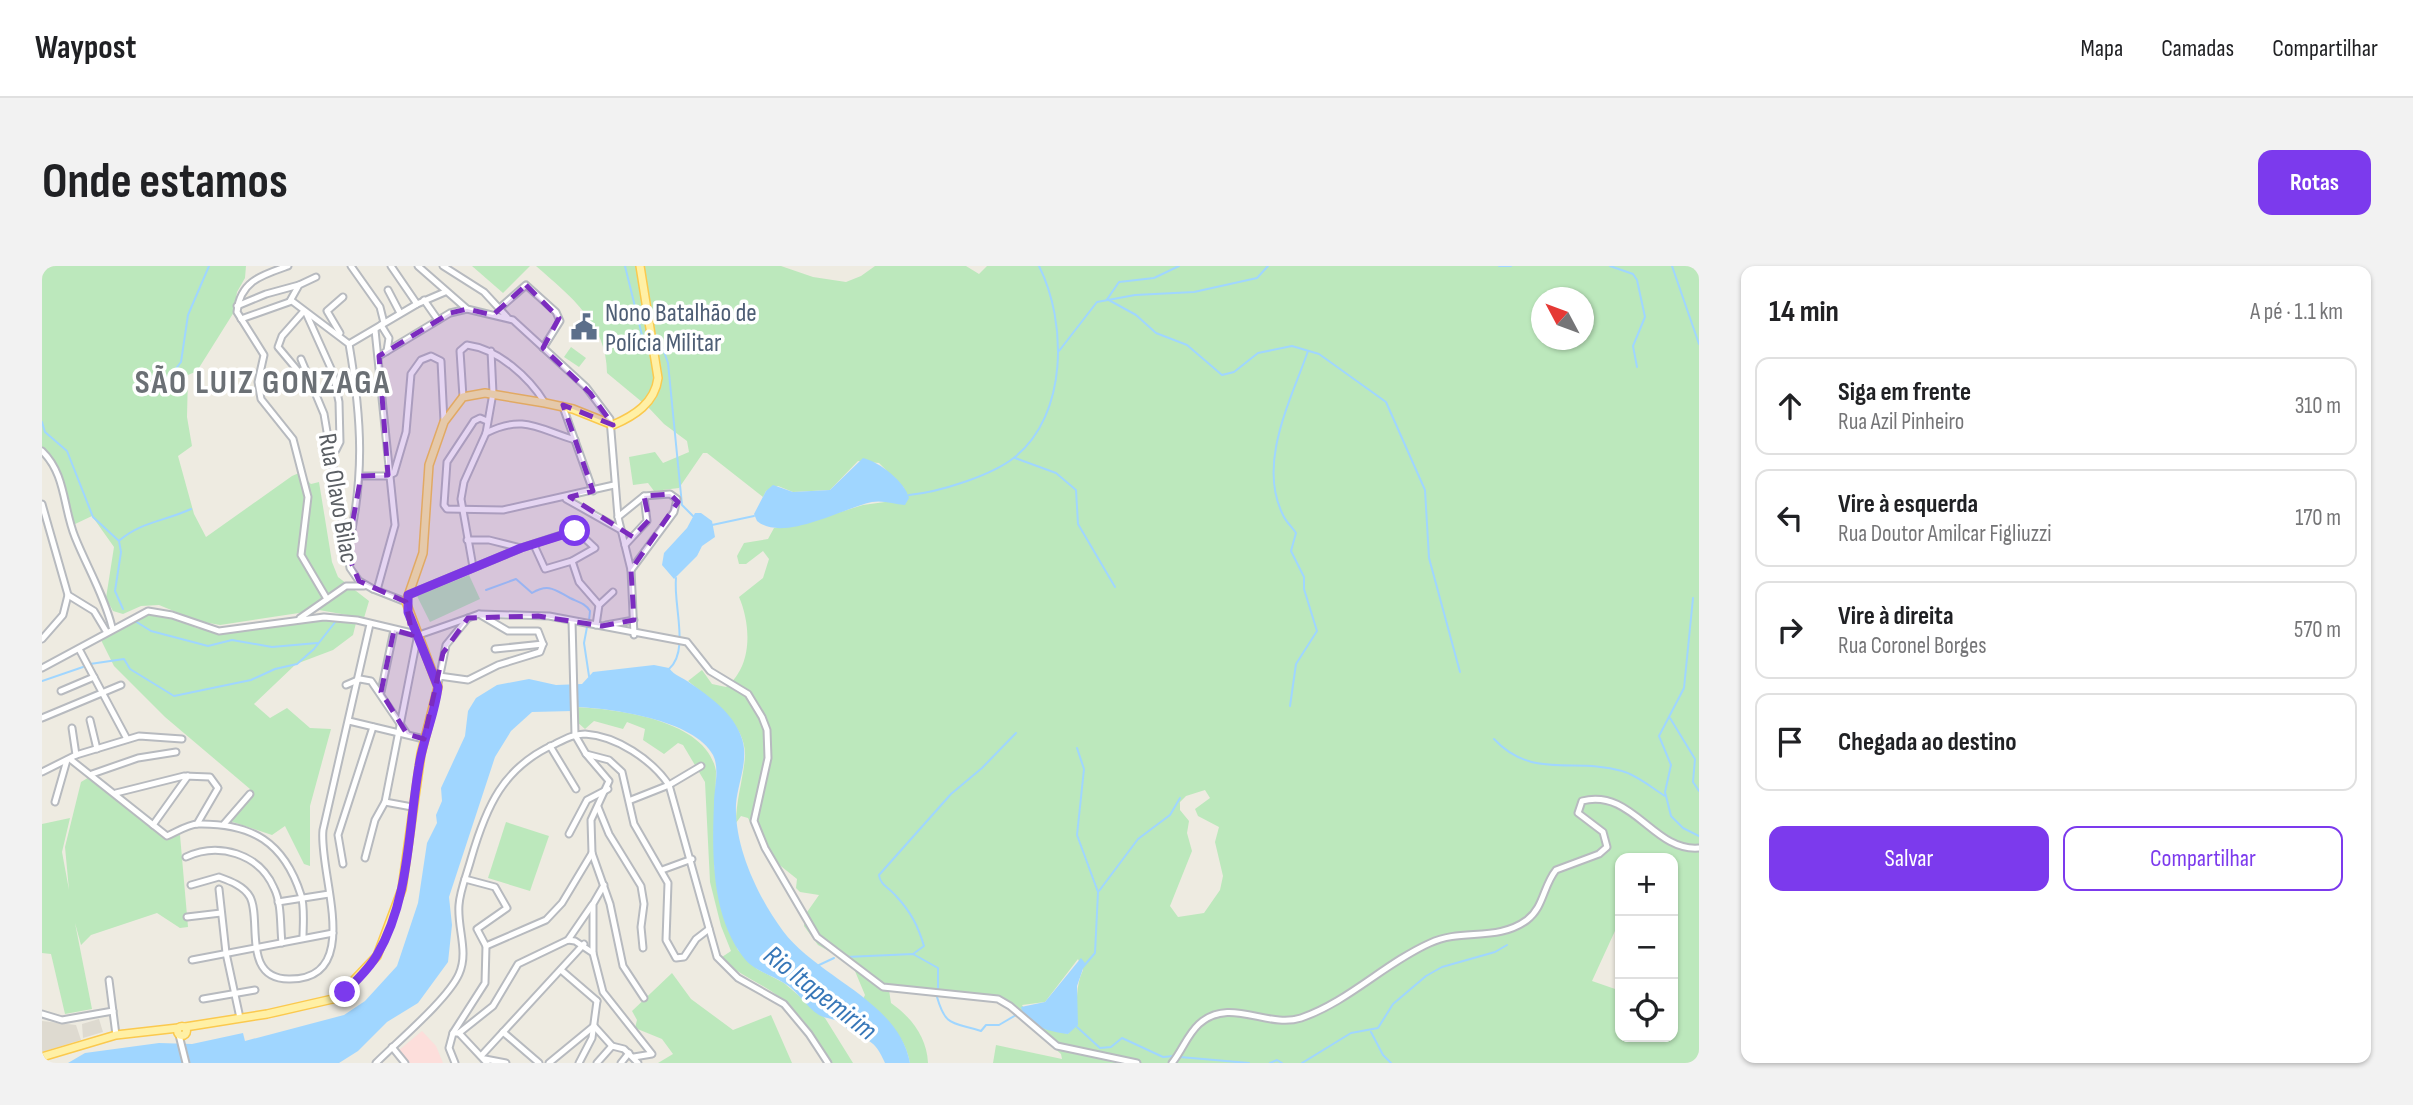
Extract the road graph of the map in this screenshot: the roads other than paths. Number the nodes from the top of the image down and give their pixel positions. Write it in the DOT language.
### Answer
graph roads {
  1 [pos="288,266"];
  2 [pos="351,266"];
  3 [pos="391,266"];
  4 [pos="418,266"];
  5 [pos="443,266"];
  6 [pos="640,266"];
  7 [pos="316,277"];
  8 [pos="299,285"];
  9 [pos="388,290"];
  10 [pos="445,292"];
  11 [pos="342,297"];
  12 [pos="424,300"];
  13 [pos="287,301"];
  14 [pos="417,304"];
  15 [pos="237,306"];
  16 [pos="501,307"];
  17 [pos="467,309"];
  18 [pos="304,311"];
  19 [pos="400,313"];
  20 [pos="507,317"];
  21 [pos="241,319"];
  22 [pos="438,320"];
  23 [pos="383,324"];
  24 [pos="375,330"];
  25 [pos="341,336"];
  26 [pos="349,344"];
  27 [pos="543,348"];
  28 [pos="387,351"];
  29 [pos="491,351"];
  30 [pos="379,356"];
  31 [pos="301,359"];
  32 [pos="311,386"];
  33 [pos="493,393"];
  34 [pos="463,397"];
  35 [pos="544,401"];
  36 [pos="563,407"];
  37 [pos="487,421"];
  38 [pos="444,422"];
  39 [pos="612,425"];
  40 [pos="486,433"];
  41 [pos="575,440"];
  42 [pos="42,451"];
  43 [pos="330,453"];
  44 [pos="361,476"];
  45 [pos="388,476"];
  46 [pos="614,485"];
  47 [pos="593,491"];
  48 [pos="644,496"];
  49 [pos="565,498"];
  50 [pos="42,504"];
  51 [pos="461,510"];
  52 [pos="618,517"];
  53 [pos="621,530"];
  54 [pos="467,540"];
  55 [pos="534,545"];
  56 [pos="625,545"];
  57 [pos="521,548"];
  58 [pos="347,553"];
  59 [pos="572,561"];
  60 [pos="473,568"];
  61 [pos="631,570"];
  62 [pos="375,589"];
  63 [pos="613,592"];
  64 [pos="68,595"];
  65 [pos="327,599"];
  66 [pos="407,599"];
  67 [pos="599,605"];
  68 [pos="479,614"];
  69 [pos="468,618"];
  70 [pos="634,620"];
  71 [pos="572,621"];
  72 [pos="290,622"];
  73 [pos="370,624"];
  74 [pos="594,625"];
  75 [pos="113,627"];
  76 [pos="394,630"];
  77 [pos="106,631"];
  78 [pos="635,635"];
  79 [pos="44,636"];
  80 [pos="416,637"];
  81 [pos="543,644"];
  82 [pos="79,649"];
  83 [pos="495,649"];
  84 [pos="42,668"];
  85 [pos="439,676"];
  86 [pos="94,677"];
  87 [pos="360,679"];
  88 [pos="121,685"];
  89 [pos="346,685"];
  90 [pos="438,687"];
  91 [pos="61,691"];
  92 [pos="381,692"];
  93 [pos="102,693"];
  94 [pos="42,718"];
  95 [pos="90,720"];
  96 [pos="349,721"];
  97 [pos="402,724"];
  98 [pos="72,727"];
  99 [pos="373,727"];
  100 [pos="399,733"];
  101 [pos="407,734"];
  102 [pos="575,735"];
  103 [pos="127,739"];
  104 [pos="182,739"];
  105 [pos="424,739"];
  106 [pos="550,746"];
  107 [pos="97,749"];
  108 [pos="176,752"];
  109 [pos="586,754"];
  110 [pos="71,758"];
  111 [pos="701,766"];
  112 [pos="42,772"];
  113 [pos="92,775"];
  114 [pos="188,776"];
  115 [pos="669,785"];
  116 [pos="576,789"];
  117 [pos="608,789"];
  118 [pos="116,793"];
  119 [pos="250,794"];
  120 [pos="631,800"];
  121 [pos="55,802"];
  122 [pos="385,802"];
  123 [pos="412,807"];
  124 [pos="598,807"];
  125 [pos="197,824"];
  126 [pos="224,824"];
  127 [pos="153,825"];
  128 [pos="569,834"];
  129 [pos="1699,848"];
  130 [pos="592,853"];
  131 [pos="186,858"];
  132 [pos="365,858"];
  133 [pos="692,859"];
  134 [pos="343,864"];
  135 [pos="662,870"];
  136 [pos="465,879"];
  137 [pos="604,885"];
  138 [pos="191,886"];
  139 [pos="219,889"];
  140 [pos="329,894"];
  141 [pos="302,897"];
  142 [pos="278,902"];
  143 [pos="593,904"];
  144 [pos="221,913"];
  145 [pos="187,917"];
  146 [pos="709,929"];
  147 [pos="333,933"];
  148 [pos="303,939"];
  149 [pos="568,940"];
  150 [pos="282,943"];
  151 [pos="584,944"];
  152 [pos="486,946"];
  153 [pos="256,948"];
  154 [pos="643,948"];
  155 [pos="226,953"];
  156 [pos="593,953"];
  157 [pos="192,960"];
  158 [pos="561,970"];
  159 [pos="109,981"];
  160 [pos="255,990"];
  161 [pos="603,992"];
  162 [pos="235,993"];
  163 [pos="644,998"];
  164 [pos="203,999"];
  165 [pos="597,1001"];
  166 [pos="113,1012"];
  167 [pos="42,1014"];
  168 [pos="240,1018"];
  169 [pos="594,1026"];
  170 [pos="503,1032"];
  171 [pos="181,1033"];
  172 [pos="456,1033"];
  173 [pos="116,1035"];
  174 [pos="612,1046"];
  175 [pos="392,1047"];
  176 [pos="42,1057"];
  177 [pos="634,1058"];
  178 [pos="484,1059"];
  179 [pos="186,1063"];
  180 [pos="378,1063"];
  181 [pos="405,1063"];
  182 [pos="455,1063"];
  183 [pos="506,1063"];
  184 [pos="539,1063"];
  185 [pos="549,1063"];
  186 [pos="579,1063"];
  187 [pos="597,1063"];
  188 [pos="621,1063"];
  189 [pos="828,1063"];
  190 [pos="1137,1063"];
  191 [pos="1172,1063"];
  1 -- 15 [label="street"];
  2 -- 23 [label="street"];
  3 -- 14 [label="street"];
  4 -- 10 [label="street"];
  5 -- 16 [label="street"];
  6 -- 39 [label="main road"];
  7 -- 8 [label="street"];
  8 -- 13 [label="street"];
  8 -- 15 [label="street"];
  9 -- 19 [label="street"];
  10 -- 12 [label="street"];
  10 -- 17 [label="street"];
  11 -- 25 [label="street"];
  12 -- 14 [label="street"];
  12 -- 22 [label="street"];
  13 -- 18 [label="street"];
  13 -- 21 [label="street"];
  14 -- 19 [label="street"];
  15 -- 21 [label="street"];
  16 -- 20 [label="street"];
  16 -- 27 [label="street"];
  17 -- 20 [label="street"];
  17 -- 22 [label="street"];
  18 -- 25 [label="street"];
  18 -- 32 [label="street"];
  18 -- 43 [label="street"];
  19 -- 23 [label="street"];
  20 -- 27 [label="street"];
  21 -- 65 [label="street"];
  22 -- 28 [label="street"];
  23 -- 24 [label="street"];
  23 -- 28 [label="street"];
  24 -- 26 [label="street"];
  24 -- 30 [label="street"];
  25 -- 26 [label="street"];
  26 -- 44 [label="street"];
  27 -- 39 [label="street"];
  28 -- 30 [label="street"];
  29 -- 33 [label="street"];
  29 -- 34 [label="street"];
  29 -- 35 [label="street"];
  30 -- 45 [label="street"];
  31 -- 32 [label="street, Rua Olavo Bilac"];
  32 -- 43 [label="street, Rua Olavo Bilac"];
  33 -- 34 [label="main road"];
  33 -- 35 [label="main road"];
  33 -- 37 [label="street"];
  34 -- 38 [label="main road"];
  35 -- 36 [label="main road"];
  36 -- 39 [label="main road"];
  36 -- 41 [label="street"];
  37 -- 40 [label="street"];
  37 -- 51 [label="street"];
  38 -- 45 [label="street"];
  38 -- 66 [label="main road"];
  39 -- 46 [label="street"];
  40 -- 41 [label="street"];
  40 -- 51 [label="street"];
  41 -- 47 [label="street"];
  42 -- 75 [label="street"];
  43 -- 58 [label="street, Rua Olavo Bilac"];
  44 -- 45 [label="street"];
  44 -- 58 [label="street"];
  45 -- 62 [label="street"];
  46 -- 47 [label="street"];
  46 -- 52 [label="street"];
  47 -- 49 [label="street"];
  48 -- 52 [label="street"];
  48 -- 56 [label="street"];
  48 -- 61 [label="street"];
  49 -- 51 [label="street"];
  49 -- 53 [label="street"];
  50 -- 64 [label="street"];
  51 -- 54 [label="street"];
  52 -- 53 [label="street"];
  53 -- 56 [label="street"];
  54 -- 57 [label="street"];
  54 -- 60 [label="street"];
  55 -- 57 [label="street"];
  55 -- 59 [label="street"];
  55 -- 59 [label="street"];
  56 -- 61 [label="street"];
  57 -- 60 [label="street"];
  58 -- 62 [label="street, Rua Olavo Bilac"];
  59 -- 67 [label="street"];
  60 -- 66 [label="street"];
  61 -- 70 [label="street"];
  62 -- 65 [label="street, Rua Olavo Bilac"];
  62 -- 66 [label="street, Rua Olavo Bilac"];
  63 -- 67 [label="street"];
  64 -- 77 [label="street"];
  64 -- 79 [label="street"];
  65 -- 72 [label="street, Rua Olavo Bilac"];
  66 -- 80 [label="main road"];
  67 -- 74 [label="street"];
  68 -- 69 [label="street"];
  68 -- 71 [label="street"];
  68 -- 81 [label="street"];
  69 -- 80 [label="street"];
  69 -- 85 [label="street"];
  70 -- 74 [label="street"];
  70 -- 78 [label="street"];
  71 -- 74 [label="street"];
  71 -- 102 [label="street"];
  72 -- 73 [label="street"];
  72 -- 75 [label="street"];
  73 -- 76 [label="street"];
  73 -- 87 [label="street"];
  74 -- 78 [label="street"];
  75 -- 77 [label="street"];
  76 -- 80 [label="street"];
  76 -- 92 [label="street"];
  77 -- 82 [label="street"];
  78 -- 190 [label="street"];
  80 -- 90 [label="main road"];
  80 -- 97 [label="street"];
  81 -- 83 [label="street"];
  81 -- 85 [label="street"];
  82 -- 84 [label="street"];
  82 -- 86 [label="street"];
  85 -- 90 [label="street"];
  86 -- 91 [label="street"];
  86 -- 93 [label="street"];
  87 -- 89 [label="street"];
  87 -- 92 [label="street"];
  87 -- 96 [label="street"];
  88 -- 93 [label="street"];
  90 -- 105 [label="main road"];
  92 -- 97 [label="street"];
  93 -- 94 [label="street"];
  93 -- 103 [label="street"];
  95 -- 107 [label="street"];
  96 -- 99 [label="street"];
  96 -- 140 [label="street"];
  97 -- 100 [label="street"];
  97 -- 101 [label="street"];
  98 -- 110 [label="street"];
  99 -- 100 [label="street"];
  99 -- 134 [label="street"];
  100 -- 101 [label="street"];
  100 -- 122 [label="street"];
  101 -- 105 [label="street"];
  102 -- 106 [label="street"];
  102 -- 109 [label="street"];
  102 -- 115 [label="street"];
  103 -- 104 [label="street"];
  103 -- 107 [label="street"];
  105 -- 123 [label="main road"];
  106 -- 116 [label="street"];
  106 -- 136 [label="street"];
  107 -- 110 [label="street"];
  108 -- 113 [label="street"];
  109 -- 117 [label="street"];
  109 -- 120 [label="street"];
  110 -- 112 [label="street"];
  110 -- 113 [label="street"];
  110 -- 121 [label="street"];
  111 -- 115 [label="street"];
  113 -- 118 [label="street"];
  114 -- 118 [label="street"];
  114 -- 125 [label="street"];
  114 -- 127 [label="street"];
  115 -- 120 [label="street"];
  115 -- 133 [label="street"];
  117 -- 124 [label="street"];
  117 -- 128 [label="street"];
  118 -- 127 [label="street"];
  119 -- 126 [label="street"];
  120 -- 135 [label="street"];
  122 -- 123 [label="street"];
  122 -- 132 [label="street"];
  123 -- 168 [label="main road"];
  124 -- 130 [label="street"];
  124 -- 154 [label="street"];
  125 -- 126 [label="street"];
  125 -- 127 [label="street"];
  126 -- 141 [label="street"];
  129 -- 191 [label="street"];
  130 -- 137 [label="street"];
  130 -- 152 [label="street"];
  131 -- 142 [label="street"];
  133 -- 135 [label="street"];
  133 -- 146 [label="street"];
  135 -- 146 [label="street"];
  136 -- 152 [label="street"];
  136 -- 175 [label="street"];
  137 -- 143 [label="street"];
  137 -- 163 [label="street"];
  138 -- 153 [label="street"];
  139 -- 144 [label="street"];
  140 -- 141 [label="street"];
  140 -- 147 [label="street"];
  141 -- 142 [label="street"];
  141 -- 148 [label="street"];
  142 -- 150 [label="street"];
  143 -- 149 [label="street"];
  143 -- 156 [label="street"];
  144 -- 145 [label="street"];
  144 -- 155 [label="street"];
  146 -- 189 [label="street"];
  147 -- 148 [label="street"];
  147 -- 153 [label="street"];
  148 -- 150 [label="street"];
  149 -- 151 [label="street"];
  149 -- 172 [label="street"];
  150 -- 153 [label="street"];
  151 -- 156 [label="street"];
  151 -- 158 [label="street"];
  152 -- 172 [label="street"];
  153 -- 155 [label="street"];
  155 -- 157 [label="street"];
  155 -- 162 [label="street"];
  156 -- 161 [label="street"];
  158 -- 165 [label="street"];
  158 -- 170 [label="street"];
  159 -- 166 [label="street"];
  160 -- 162 [label="street"];
  161 -- 165 [label="street"];
  161 -- 177 [label="street"];
  162 -- 164 [label="street"];
  162 -- 168 [label="street"];
  165 -- 169 [label="street"];
  166 -- 167 [label="street"];
  166 -- 173 [label="street"];
  168 -- 171 [label="main road"];
  169 -- 174 [label="street"];
  169 -- 185 [label="street"];
  169 -- 186 [label="street"];
  170 -- 178 [label="street"];
  170 -- 184 [label="street"];
  171 -- 173 [label="main road"];
  171 -- 179 [label="street"];
  172 -- 178 [label="street"];
  172 -- 182 [label="street"];
  173 -- 176 [label="main road"];
  174 -- 177 [label="street"];
  174 -- 187 [label="street"];
  175 -- 180 [label="street"];
  175 -- 181 [label="street"];
  177 -- 188 [label="street"];
  178 -- 183 [label="street"];
}
